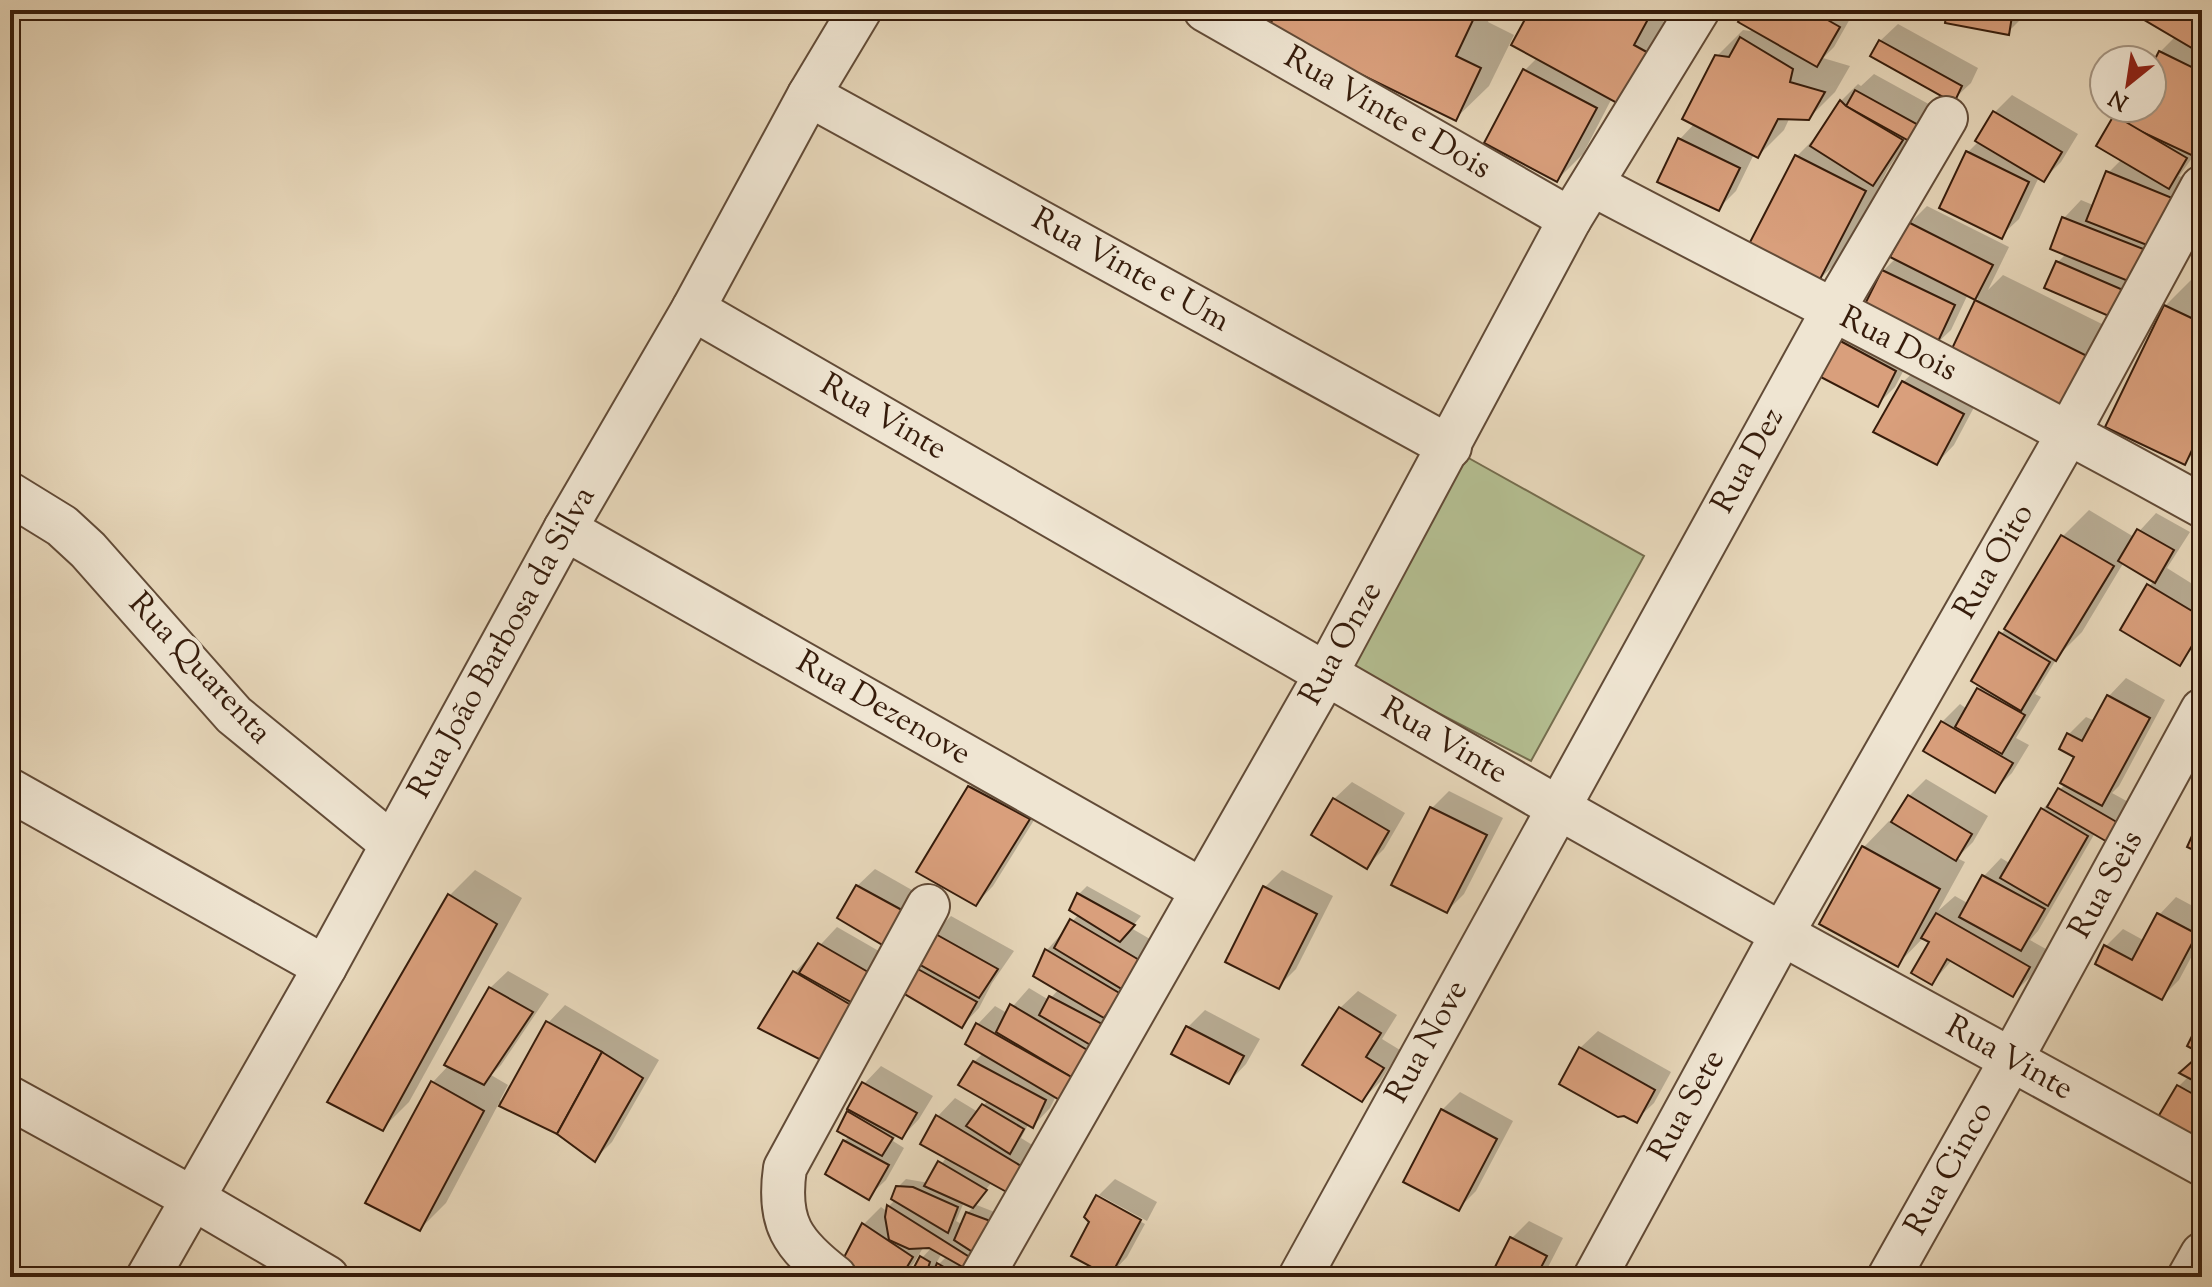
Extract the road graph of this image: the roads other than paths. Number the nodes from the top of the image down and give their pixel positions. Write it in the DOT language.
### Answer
graph roads {
  1 [pos="860,10"];
  2 [pos="1205,10"];
  3 [pos="1698,10"];
  4 [pos="809,95"];
  5 [pos="1946,118"];
  6 [pos="1593,185"];
  7 [pos="2202,187"];
  8 [pos="1570,219"];
  9 [pos="693,309"];
  10 [pos="1832,312"];
  11 [pos="2069,432"];
  12 [pos="1450,447"];
  13 [pos="10,494"];
  14 [pos="2202,506"];
  15 [pos="565,529"];
  16 [pos="1326,674"];
  17 [pos="2202,710"];
  18 [pos="10,790"];
  19 [pos="1557,807"];
  20 [pos="392,844"];
  21 [pos="1202,890"];
  22 [pos="928,906"];
  23 [pos="1782,934"];
  24 [pos="325,967"];
  25 [pos="2011,1060"];
  26 [pos="10,1098"];
  27 [pos="2202,1164"];
  28 [pos="194,1199"];
  29 [pos="2202,1254"];
  30 [pos="148,1277"];
  31 [pos="327,1277"];
  32 [pos="835,1277"];
  33 [pos="982,1277"];
  34 [pos="1300,1277"];
  35 [pos="1595,1277"];
  36 [pos="1889,1277"];
  37 [pos="2189,1277"];
  1 -- 4 [label="street, Rua João Barbosa da Silva"];
  2 -- 8 [label="street, Rua Vinte e Dois"];
  3 -- 6 [label="street, Rua Onze"];
  4 -- 9 [label="street, Rua João Barbosa da Silva"];
  4 -- 12 [label="street, Rua Vinte e Um"];
  5 -- 10 [label="street, Rua Dez"];
  6 -- 8 [label="street, Rua Onze"];
  6 -- 10 [label="street, Rua Dois"];
  7 -- 11 [label="street, Rua Oito"];
  8 -- 12 [label="street, Rua Onze"];
  9 -- 15 [label="street, Rua João Barbosa da Silva"];
  9 -- 16 [label="street, Rua Vinte"];
  10 -- 11 [label="street, Rua Dois"];
  10 -- 19 [label="street, Rua Dez"];
  11 -- 14 [label="street, Rua Dois"];
  11 -- 23 [label="street, Rua Oito"];
  12 -- 16 [label="street, Rua Onze"];
  13 -- 20 [label="street, Rua Quarenta"];
  15 -- 20 [label="street, Rua João Barbosa da Silva"];
  15 -- 21 [label="street, Rua Dezenove"];
  16 -- 19 [label="street, Rua Vinte"];
  16 -- 21 [label="street, Rua Onze"];
  17 -- 25 [label="street, Rua Seis"];
  18 -- 24 [label="street"];
  19 -- 23 [label="street, Rua Vinte"];
  19 -- 34 [label="street, Rua Nove"];
  20 -- 24 [label="street, Rua João Barbosa da Silva"];
  21 -- 33 [label="street, Rua Onze"];
  22 -- 32 [label="street"];
  23 -- 25 [label="street, Rua Vinte"];
  23 -- 35 [label="street, Rua Sete"];
  24 -- 28 [label="street, Rua João Barbosa da Silva"];
  25 -- 27 [label="street, Rua Vinte"];
  25 -- 36 [label="street, Rua Cinco"];
  26 -- 28 [label="street"];
  28 -- 30 [label="street, Rua João Barbosa da Silva"];
  28 -- 31 [label="street"];
  29 -- 37 [label="street"];
}
